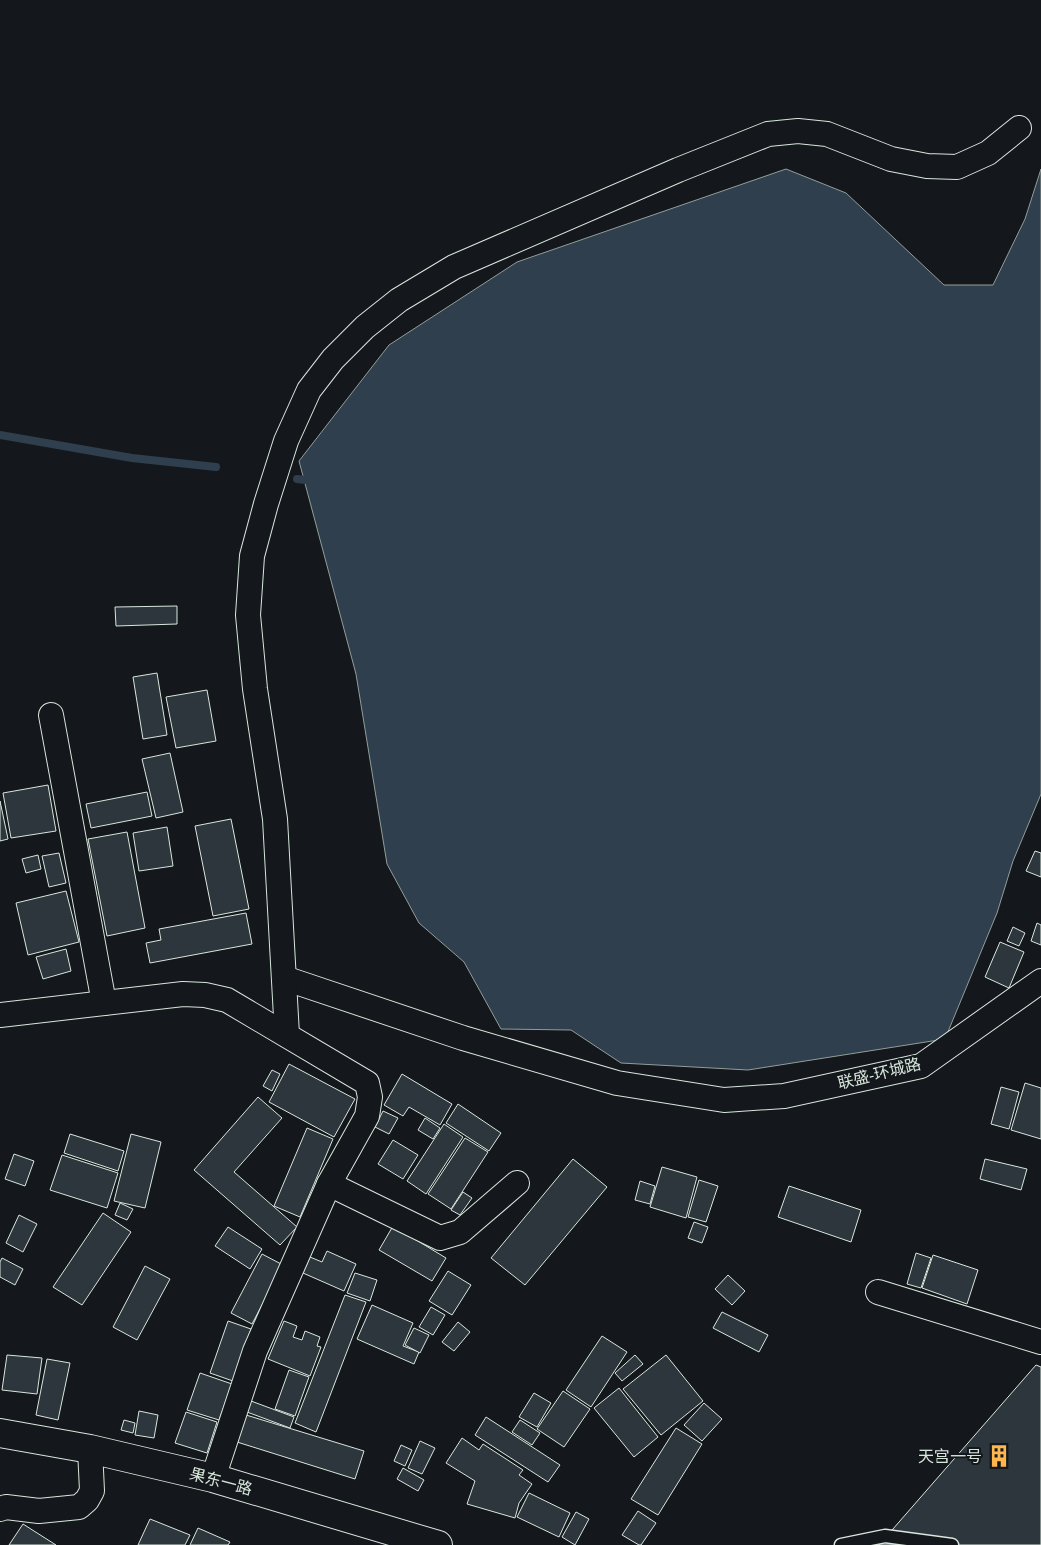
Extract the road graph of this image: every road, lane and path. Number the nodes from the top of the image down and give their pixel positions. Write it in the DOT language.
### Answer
graph roads {
  1 [pos="1019,128"];
  2 [pos="51,715"];
  3 [pos="284,978"];
  4 [pos="1041,981"];
  5 [pos="104,1003"];
  6 [pos="0,1015"];
  7 [pos="287,1035"];
  8 [pos="517,1182"];
  9 [pos="329,1184"];
  10 [pos="878,1292"];
  11 [pos="1041,1342"];
  12 [pos="0,1433"];
  13 [pos="90,1449"];
  14 [pos="213,1478"];
  15 [pos="0,1509"];
  16 [pos="438,1545"];
  17 [pos="841,1545"];
  18 [pos="952,1545"];
  1 -- 3 [label="street"];
  2 -- 5 [label="street"];
  3 -- 4 [label="street, 联盛-环城路"];
  3 -- 7 [label="street"];
  5 -- 6 [label="street"];
  5 -- 7 [label="street"];
  7 -- 9 [label="street"];
  8 -- 9 [label="street"];
  9 -- 14 [label="street"];
  10 -- 11 [label="street"];
  12 -- 13 [label="main road, 果东一路"];
  13 -- 14 [label="main road, 果东一路"];
  13 -- 15 [label="street"];
  14 -- 16 [label="main road, 果东一路"];
  17 -- 18 [label="lane"];
}
